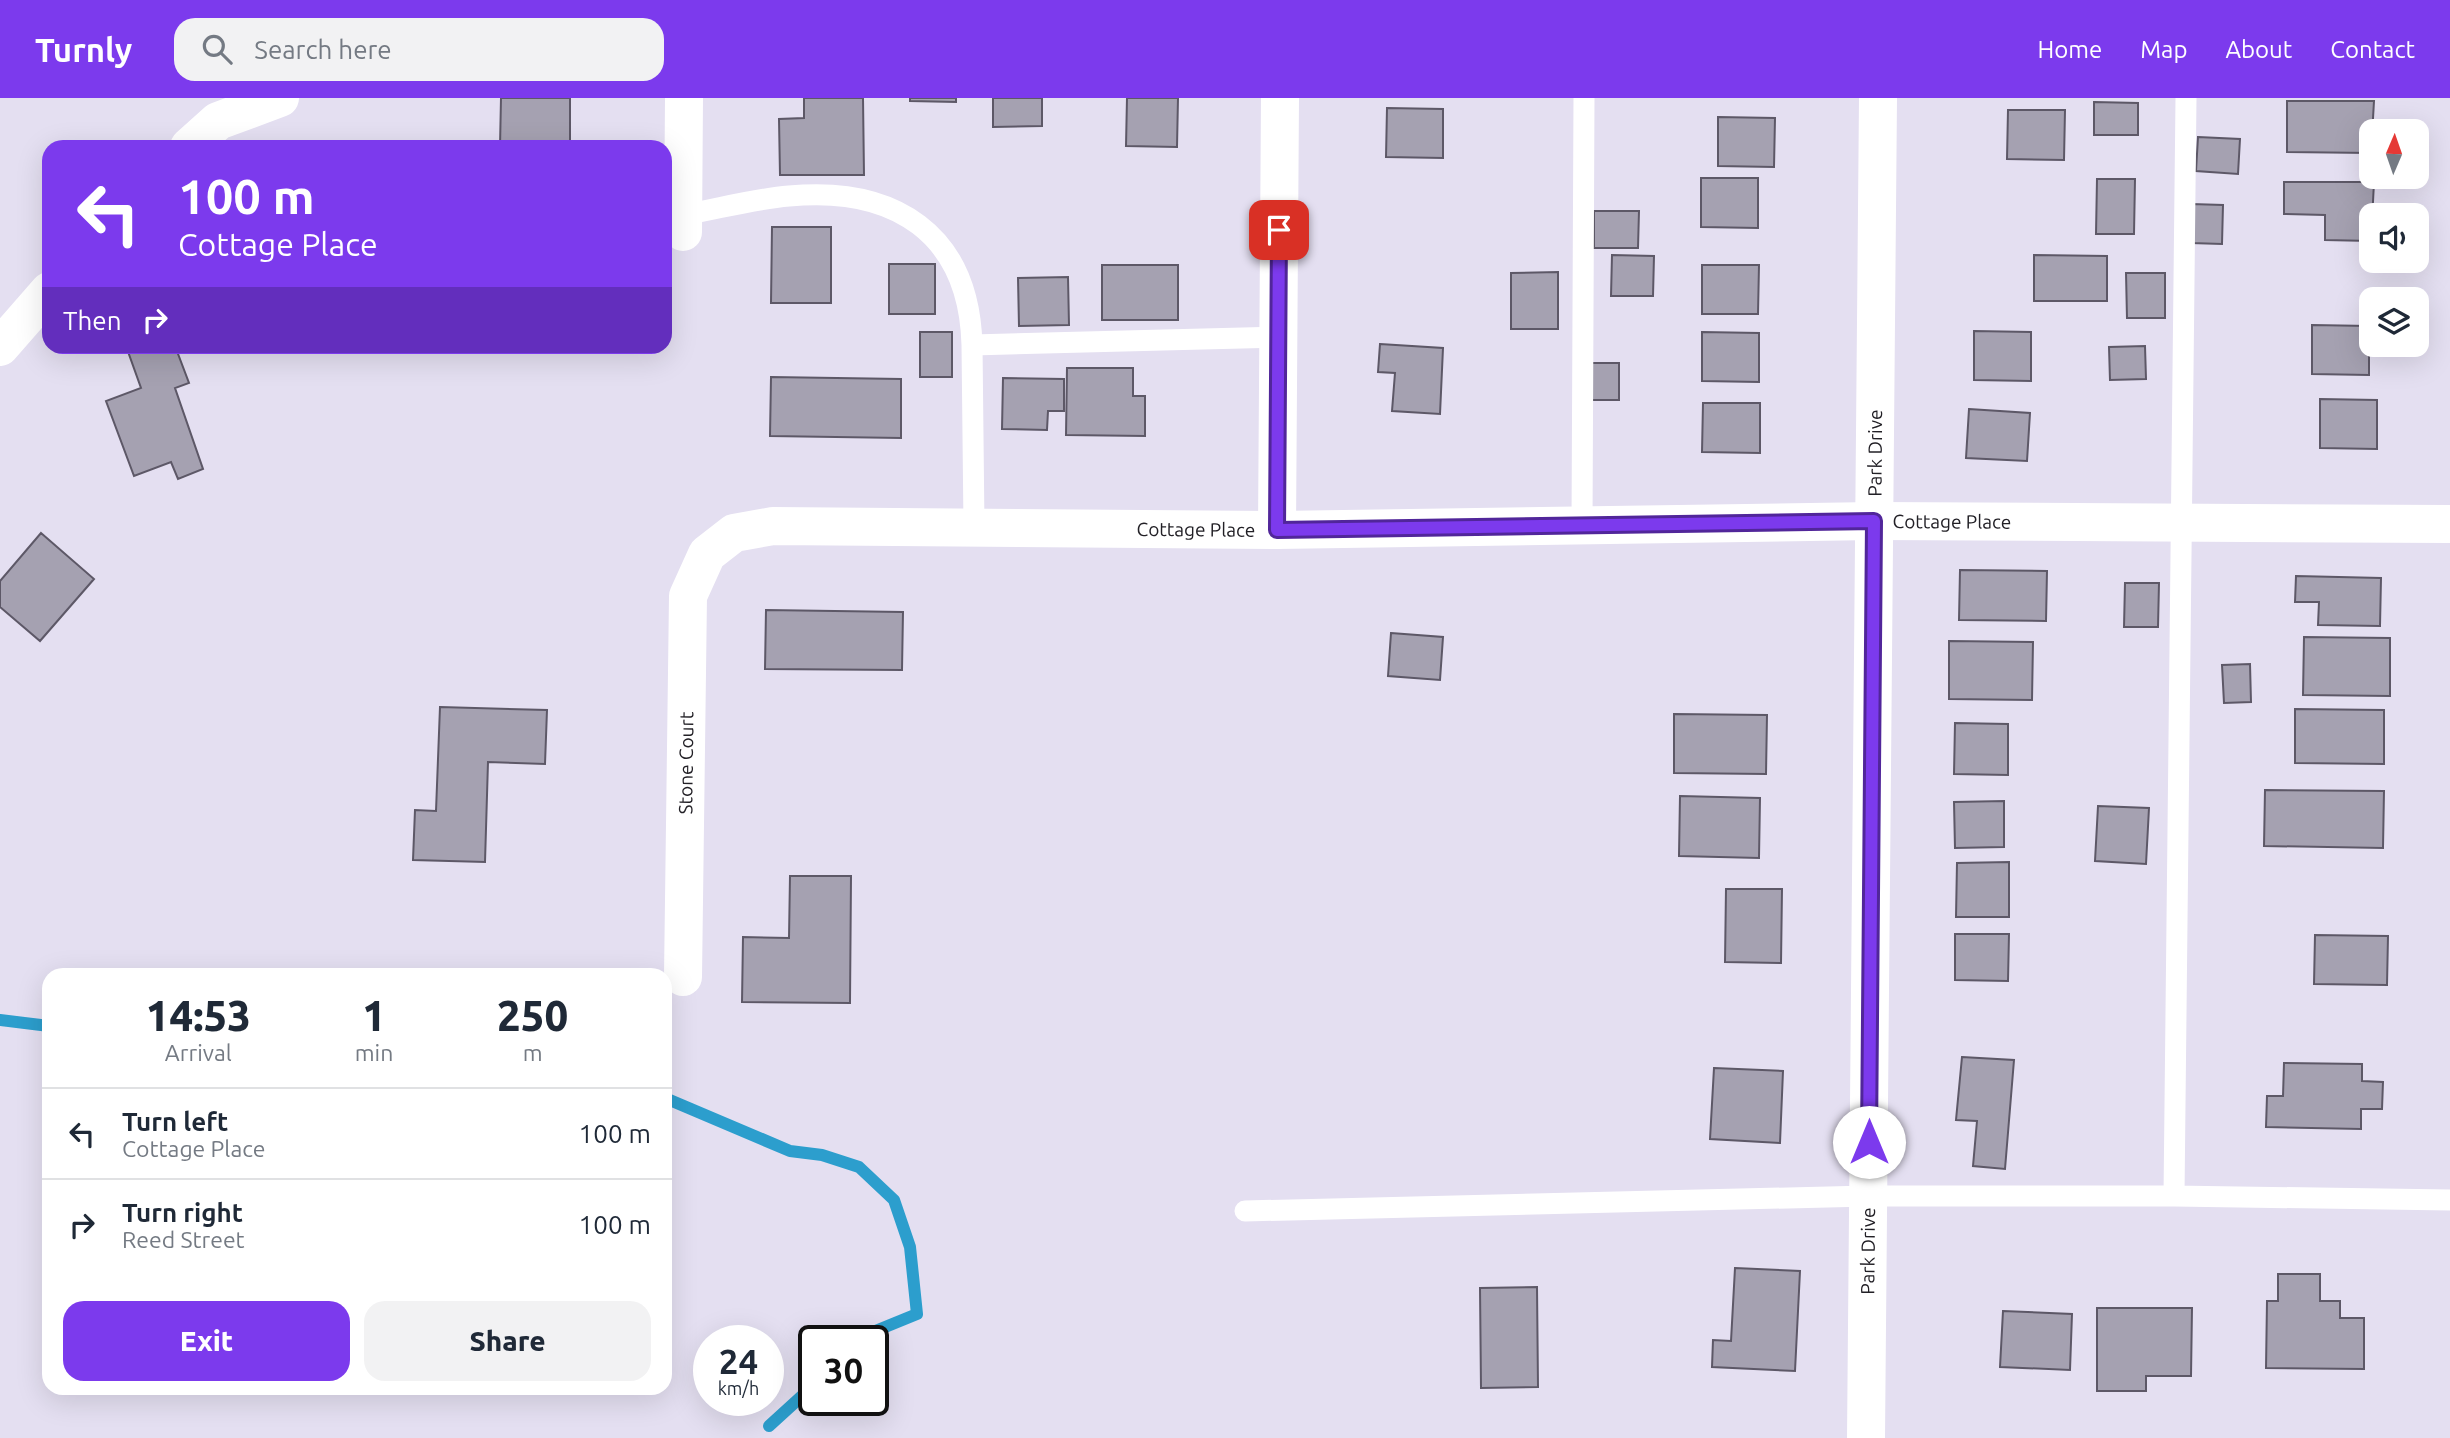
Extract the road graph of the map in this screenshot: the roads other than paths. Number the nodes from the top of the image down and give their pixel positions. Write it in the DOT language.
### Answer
graph roads {
  1 [pos="280,98"];
  2 [pos="684,98"];
  3 [pos="1280,98"];
  4 [pos="1584,98"];
  5 [pos="1878,98"];
  6 [pos="2186,98"];
  7 [pos="197,140"];
  8 [pos="683,224"];
  9 [pos="42,299"];
  10 [pos="1278,337"];
  11 [pos="972,345"];
  12 [pos="0,347"];
  13 [pos="1874,521"];
  14 [pos="2182,523"];
  15 [pos="2450,524"];
  16 [pos="1583,526"];
  17 [pos="974,527"];
  18 [pos="1277,530"];
  19 [pos="706,554"];
  20 [pos="683,977"];
  21 [pos="1868,1196"];
  22 [pos="2174,1196"];
  23 [pos="2450,1200"];
  24 [pos="1245,1211"];
  25 [pos="1866,1438"];
  1 -- 7 [label="street"];
  2 -- 8 [label="street"];
  3 -- 10 [label="street"];
  4 -- 16 [label="lane"];
  5 -- 13 [label="street, Park Drive"];
  6 -- 14 [label="lane"];
  8 -- 11 [label="lane"];
  9 -- 12 [label="street"];
  10 -- 11 [label="lane"];
  10 -- 18 [label="street"];
  11 -- 17 [label="lane"];
  13 -- 14 [label="street, Cottage Place"];
  13 -- 16 [label="street, Cottage Place"];
  13 -- 21 [label="street, Park Drive"];
  14 -- 15 [label="street, Cottage Place"];
  14 -- 22 [label="lane"];
  16 -- 18 [label="street, Cottage Place"];
  17 -- 18 [label="street, Cottage Place"];
  17 -- 19 [label="street, Cottage Place"];
  19 -- 20 [label="street, Stone Court"];
  21 -- 22 [label="lane"];
  21 -- 24 [label="lane"];
  21 -- 25 [label="street, Park Drive"];
  22 -- 23 [label="lane"];
}
